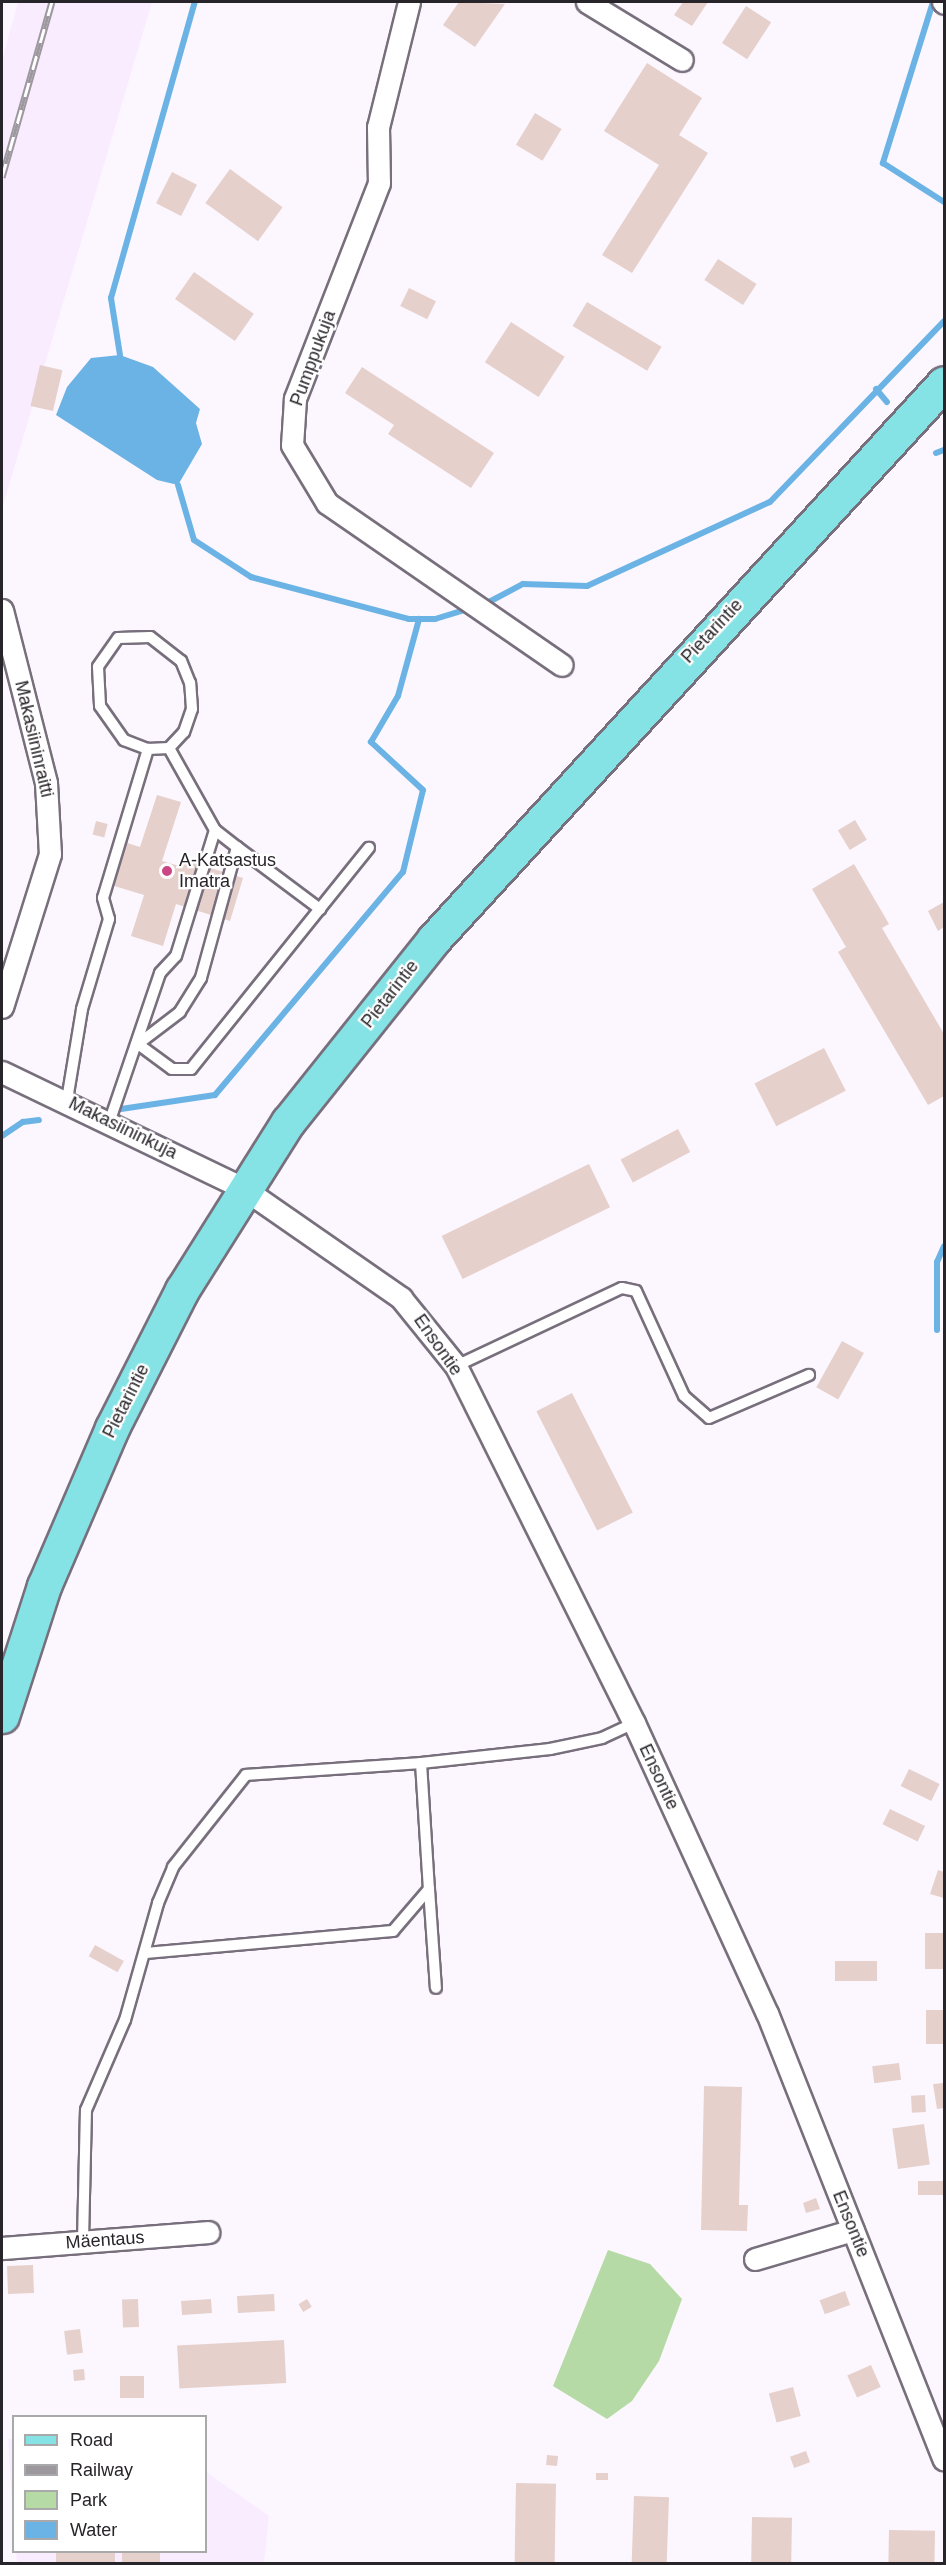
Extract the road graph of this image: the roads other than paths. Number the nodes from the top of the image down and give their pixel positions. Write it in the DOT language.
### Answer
graph roads {
  1 [pos="409,2"];
  2 [pos="587,2"];
  3 [pos="682,60"];
  4 [pos="945,383"];
  5 [pos="2,610"];
  6 [pos="562,665"];
  7 [pos="169,748"];
  8 [pos="147,749"];
  9 [pos="215,830"];
  10 [pos="237,848"];
  11 [pos="369,848"];
  12 [pos="320,909"];
  13 [pos="2,1007"];
  14 [pos="138,1044"];
  15 [pos="2,1072"];
  16 [pos="67,1100"];
  17 [pos="110,1120"];
  18 [pos="243,1188"];
  19 [pos="456,1366"];
  20 [pos="809,1374"];
  21 [pos="2,1716"];
  22 [pos="634,1723"];
  23 [pos="421,1763"];
  24 [pos="429,1890"];
  25 [pos="145,1953"];
  26 [pos="436,1988"];
  27 [pos="853,2230"];
  28 [pos="208,2232"];
  29 [pos="84,2241"];
  30 [pos="2,2248"];
  31 [pos="755,2259"];
  32 [pos="945,2458"];
  1 -- 6 [label="street, Pumppukuja"];
  2 -- 3 [label="street"];
  4 -- 18 [label="main road, Pietarintie"];
  5 -- 13 [label="street, Makasiininraitti"];
  7 -- 8 [label="lane"];
  7 -- 8 [label="lane"];
  7 -- 9 [label="lane"];
  8 -- 16 [label="lane"];
  9 -- 10 [label="lane"];
  9 -- 14 [label="lane"];
  10 -- 12 [label="lane"];
  10 -- 14 [label="lane"];
  11 -- 12 [label="lane"];
  12 -- 14 [label="lane"];
  14 -- 17 [label="lane"];
  15 -- 16 [label="street, Makasiininkuja"];
  16 -- 17 [label="street, Makasiininkuja"];
  17 -- 18 [label="street, Makasiininkuja"];
  18 -- 19 [label="street, Ensontie"];
  18 -- 21 [label="main road, Pietarintie"];
  19 -- 20 [label="lane"];
  19 -- 22 [label="street, Ensontie"];
  22 -- 23 [label="lane"];
  22 -- 27 [label="street, Ensontie"];
  23 -- 24 [label="lane"];
  23 -- 25 [label="lane"];
  24 -- 25 [label="lane"];
  24 -- 26 [label="lane"];
  25 -- 29 [label="lane"];
  27 -- 31 [label="street"];
  27 -- 32 [label="street, Ensontie"];
  28 -- 29 [label="street, Mäentaus"];
  29 -- 30 [label="street, Mäentaus"];
}
